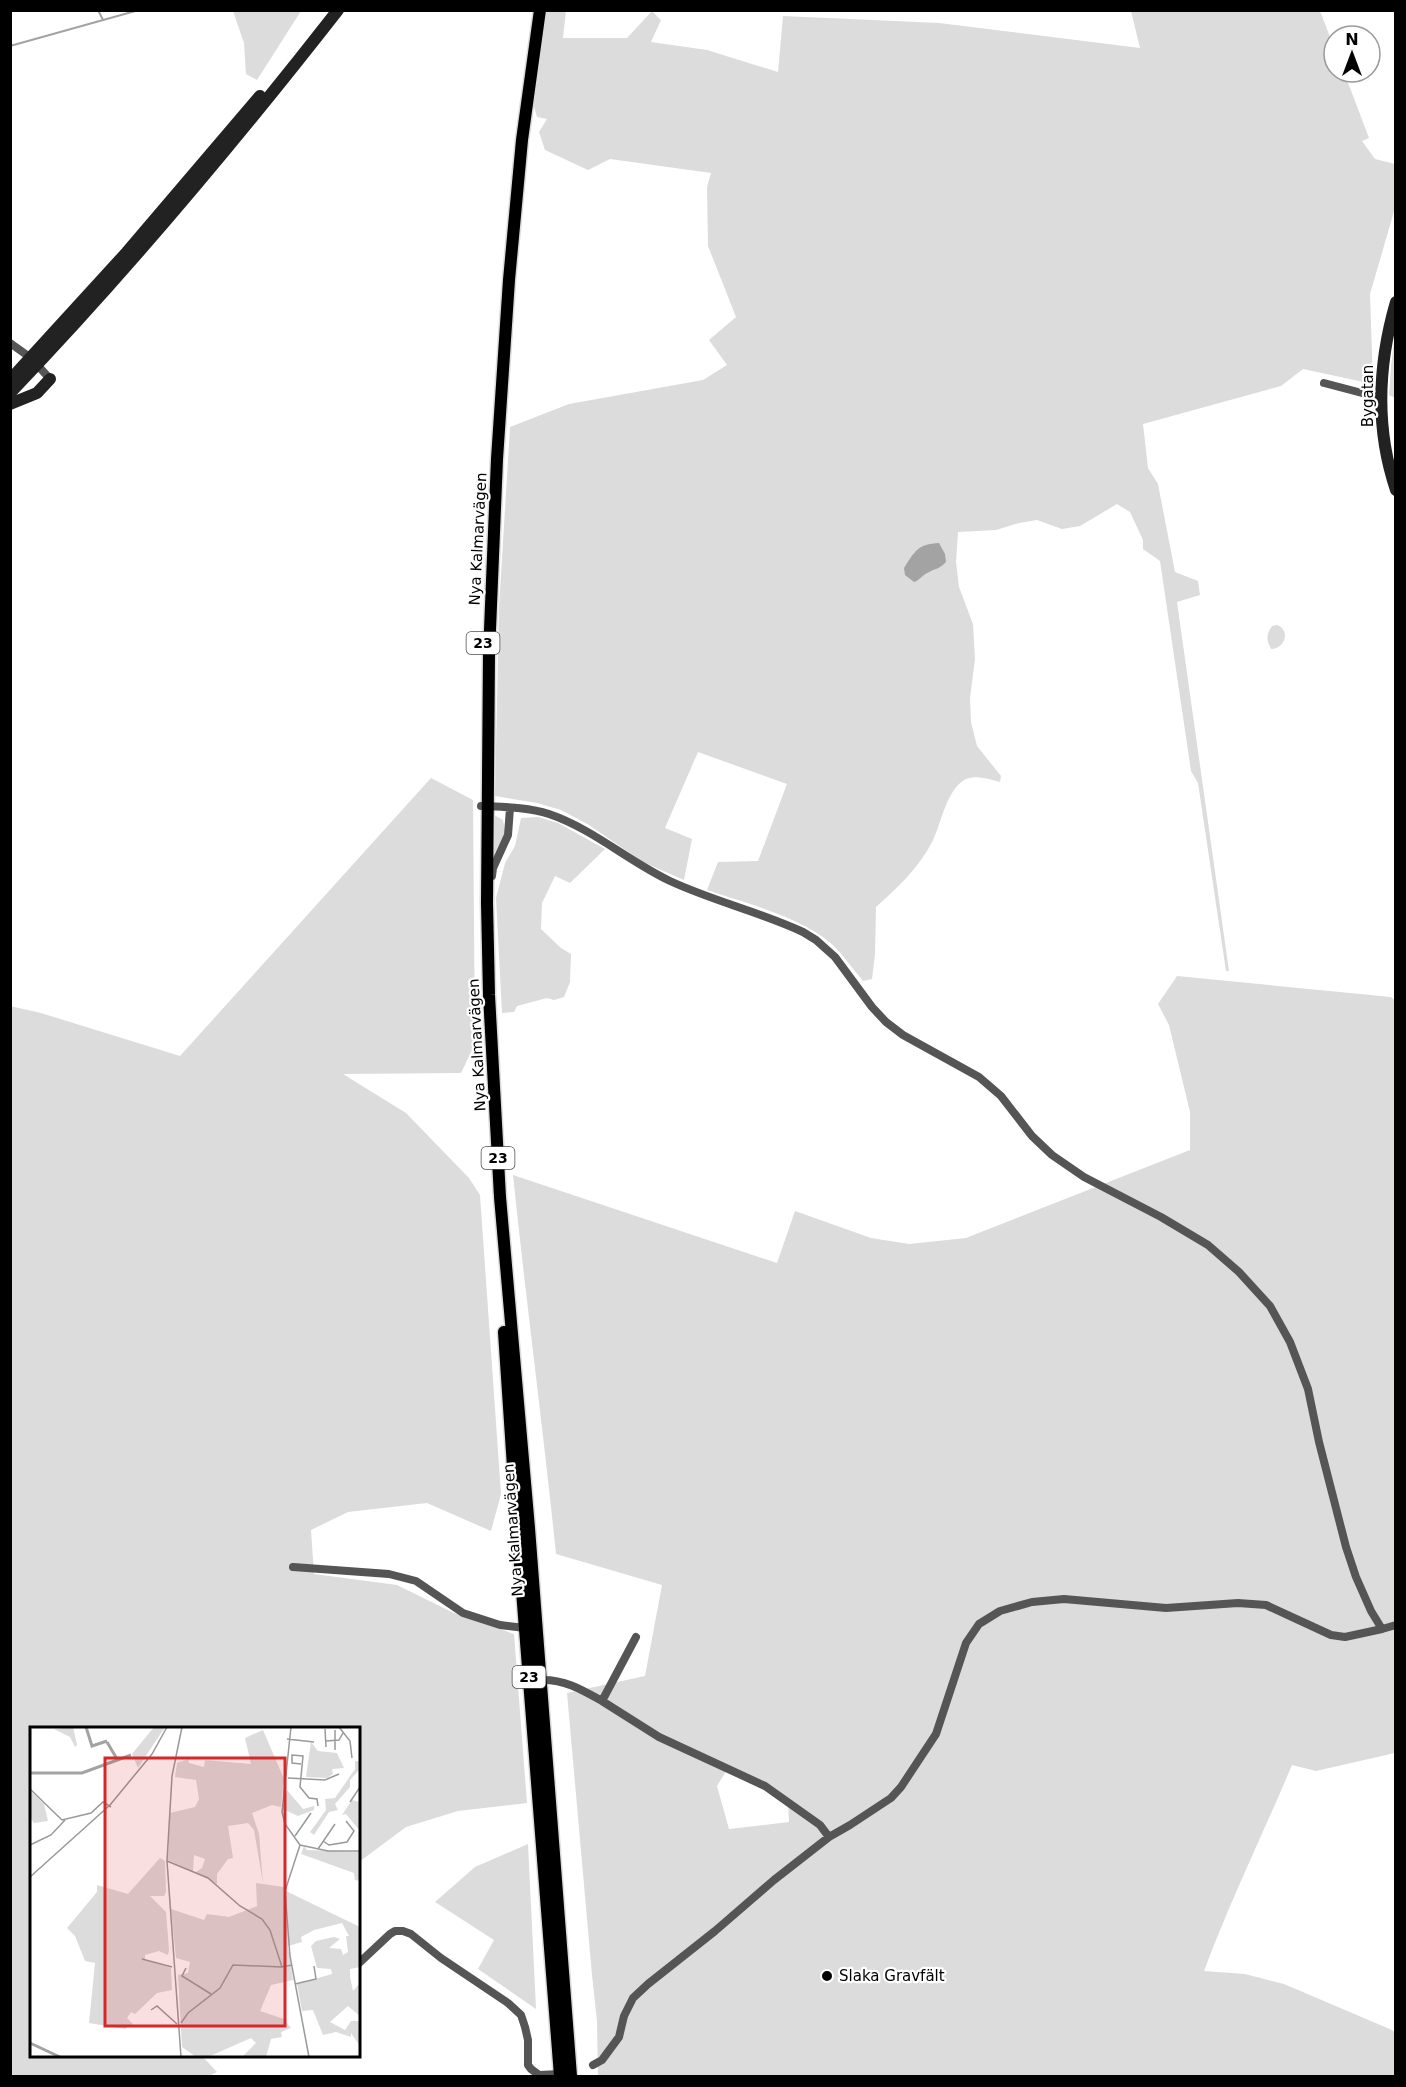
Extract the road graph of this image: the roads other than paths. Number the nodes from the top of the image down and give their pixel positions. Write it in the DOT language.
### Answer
graph roads {
  1 [pos="327,10"];
  2 [pos="338,10"];
  3 [pos="534,10"];
  4 [pos="540,10"];
  5 [pos="1395,302"];
  6 [pos="10,343"];
  7 [pos="35,361"];
  8 [pos="50,379"];
  9 [pos="10,380"];
  10 [pos="1324,383"];
  11 [pos="10,393"];
  12 [pos="1382,398"];
  13 [pos="10,404"];
  14 [pos="1395,489"];
  15 [pos="484,806"];
  16 [pos="510,808"];
  17 [pos="487,903"];
  18 [pos="293,1567"];
  19 [pos="1395,1625"];
  20 [pos="525,1628"];
  21 [pos="1382,1629"];
  22 [pos="636,1637"];
  23 [pos="540,1680"];
  24 [pos="602,1701"];
  25 [pos="829,1837"];
  26 [pos="360,1962"];
  27 [pos="593,2065"];
  28 [pos="564,2076"];
  1 -- 7 [label="main road"];
  2 -- 7 [label="main road"];
  3 -- 15 [label="main road, Nya Kalmarvägen / 23"];
  4 -- 15 [label="main road, Nya Kalmarvägen / 23"];
  5 -- 12 [label="main road, Bygatan"];
  6 -- 7 [label="street"];
  7 -- 8 [label="street"];
  7 -- 9 [label="main road"];
  7 -- 11 [label="main road"];
  8 -- 13 [label="main road"];
  10 -- 12 [label="street"];
  12 -- 14 [label="main road, Bygatan"];
  15 -- 16 [label="street"];
  15 -- 17 [label="main road, Nya Kalmarvägen / 23"];
  15 -- 20 [label="main road, Nya Kalmarvägen / 23"];
  16 -- 17 [label="street"];
  16 -- 21 [label="street"];
  17 -- 23 [label="main road, Nya Kalmarvägen / 23"];
  18 -- 20 [label="street"];
  19 -- 21 [label="street"];
  20 -- 28 [label="main road, Nya Kalmarvägen / 23"];
  21 -- 25 [label="street"];
  22 -- 24 [label="street"];
  23 -- 24 [label="street"];
  23 -- 28 [label="main road, Nya Kalmarvägen / 23"];
  24 -- 25 [label="street"];
  25 -- 27 [label="street"];
  26 -- 28 [label="street"];
}
